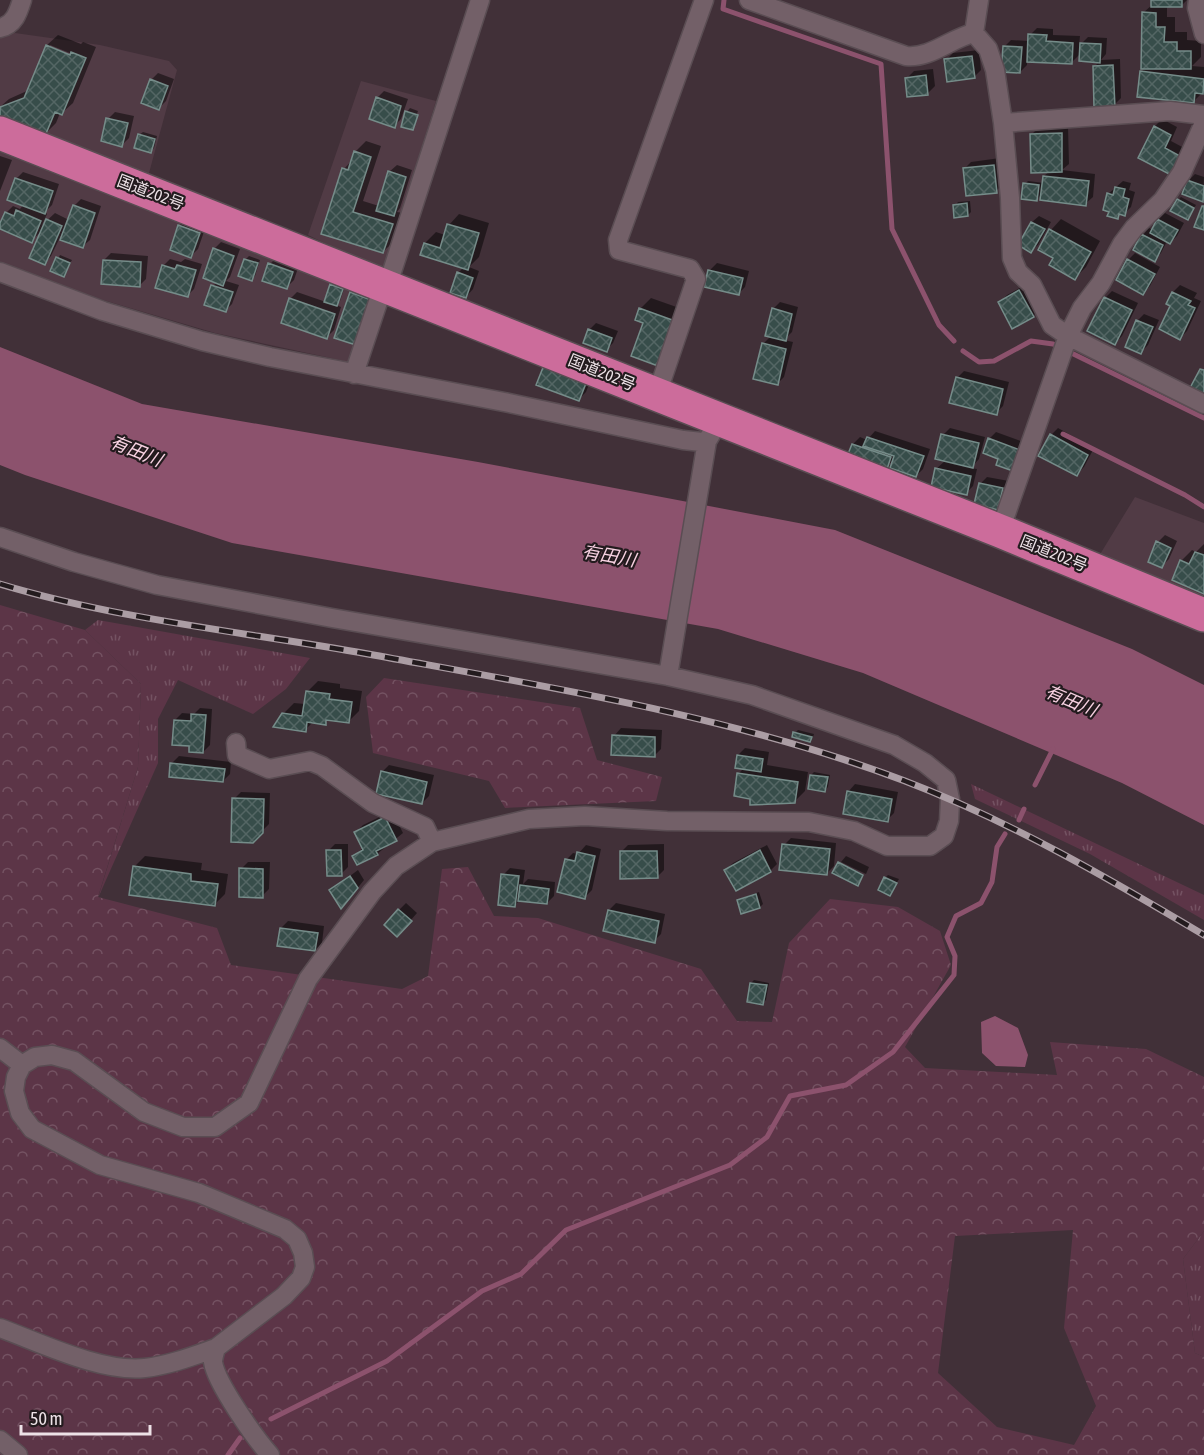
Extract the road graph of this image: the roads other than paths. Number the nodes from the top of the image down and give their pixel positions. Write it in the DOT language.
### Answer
graph roads {
  1 [pos="22,0"];
  2 [pos="480,0"];
  3 [pos="704,0"];
  4 [pos="749,0"];
  5 [pos="979,0"];
  6 [pos="1197,0"];
  7 [pos="0,28"];
  8 [pos="974,33"];
  9 [pos="1204,34"];
  10 [pos="1204,115"];
  11 [pos="1003,123"];
  12 [pos="1204,123"];
  13 [pos="0,133"];
  14 [pos="1199,149"];
  15 [pos="0,272"];
  16 [pos="387,287"];
  17 [pos="1065,345"];
  18 [pos="354,374"];
  19 [pos="657,394"];
  20 [pos="1204,404"];
  21 [pos="713,430"];
  22 [pos="1000,531"];
  23 [pos="0,537"];
  24 [pos="1204,615"];
  25 [pos="668,676"];
  26 [pos="236,743"];
  27 [pos="432,842"];
  28 [pos="0,1048"];
  29 [pos="22,1065"];
  30 [pos="0,1328"];
  31 [pos="216,1348"];
  32 [pos="0,1440"];
  33 [pos="18,1455"];
  34 [pos="270,1455"];
  1 -- 7 [label="street"];
  2 -- 16 [label="street"];
  3 -- 19 [label="street"];
  4 -- 8 [label="street"];
  5 -- 8 [label="street"];
  6 -- 9 [label="street"];
  8 -- 11 [label="street"];
  10 -- 11 [label="street"];
  11 -- 17 [label="street"];
  12 -- 14 [label="street"];
  13 -- 16 [label="highway, 国道202号"];
  14 -- 17 [label="street"];
  15 -- 18 [label="street"];
  16 -- 18 [label="street"];
  16 -- 19 [label="highway, 国道202号"];
  17 -- 20 [label="street"];
  17 -- 22 [label="street"];
  18 -- 21 [label="street"];
  19 -- 21 [label="highway, 国道202号"];
  21 -- 22 [label="highway, 国道202号"];
  21 -- 25 [label="street"];
  22 -- 24 [label="highway, 国道202号"];
  23 -- 25 [label="street"];
  25 -- 27 [label="street"];
  26 -- 27 [label="street"];
  27 -- 29 [label="street"];
  28 -- 29 [label="street"];
  29 -- 31 [label="street"];
  30 -- 31 [label="street"];
  31 -- 34 [label="street"];
  32 -- 33 [label="street"];
}
